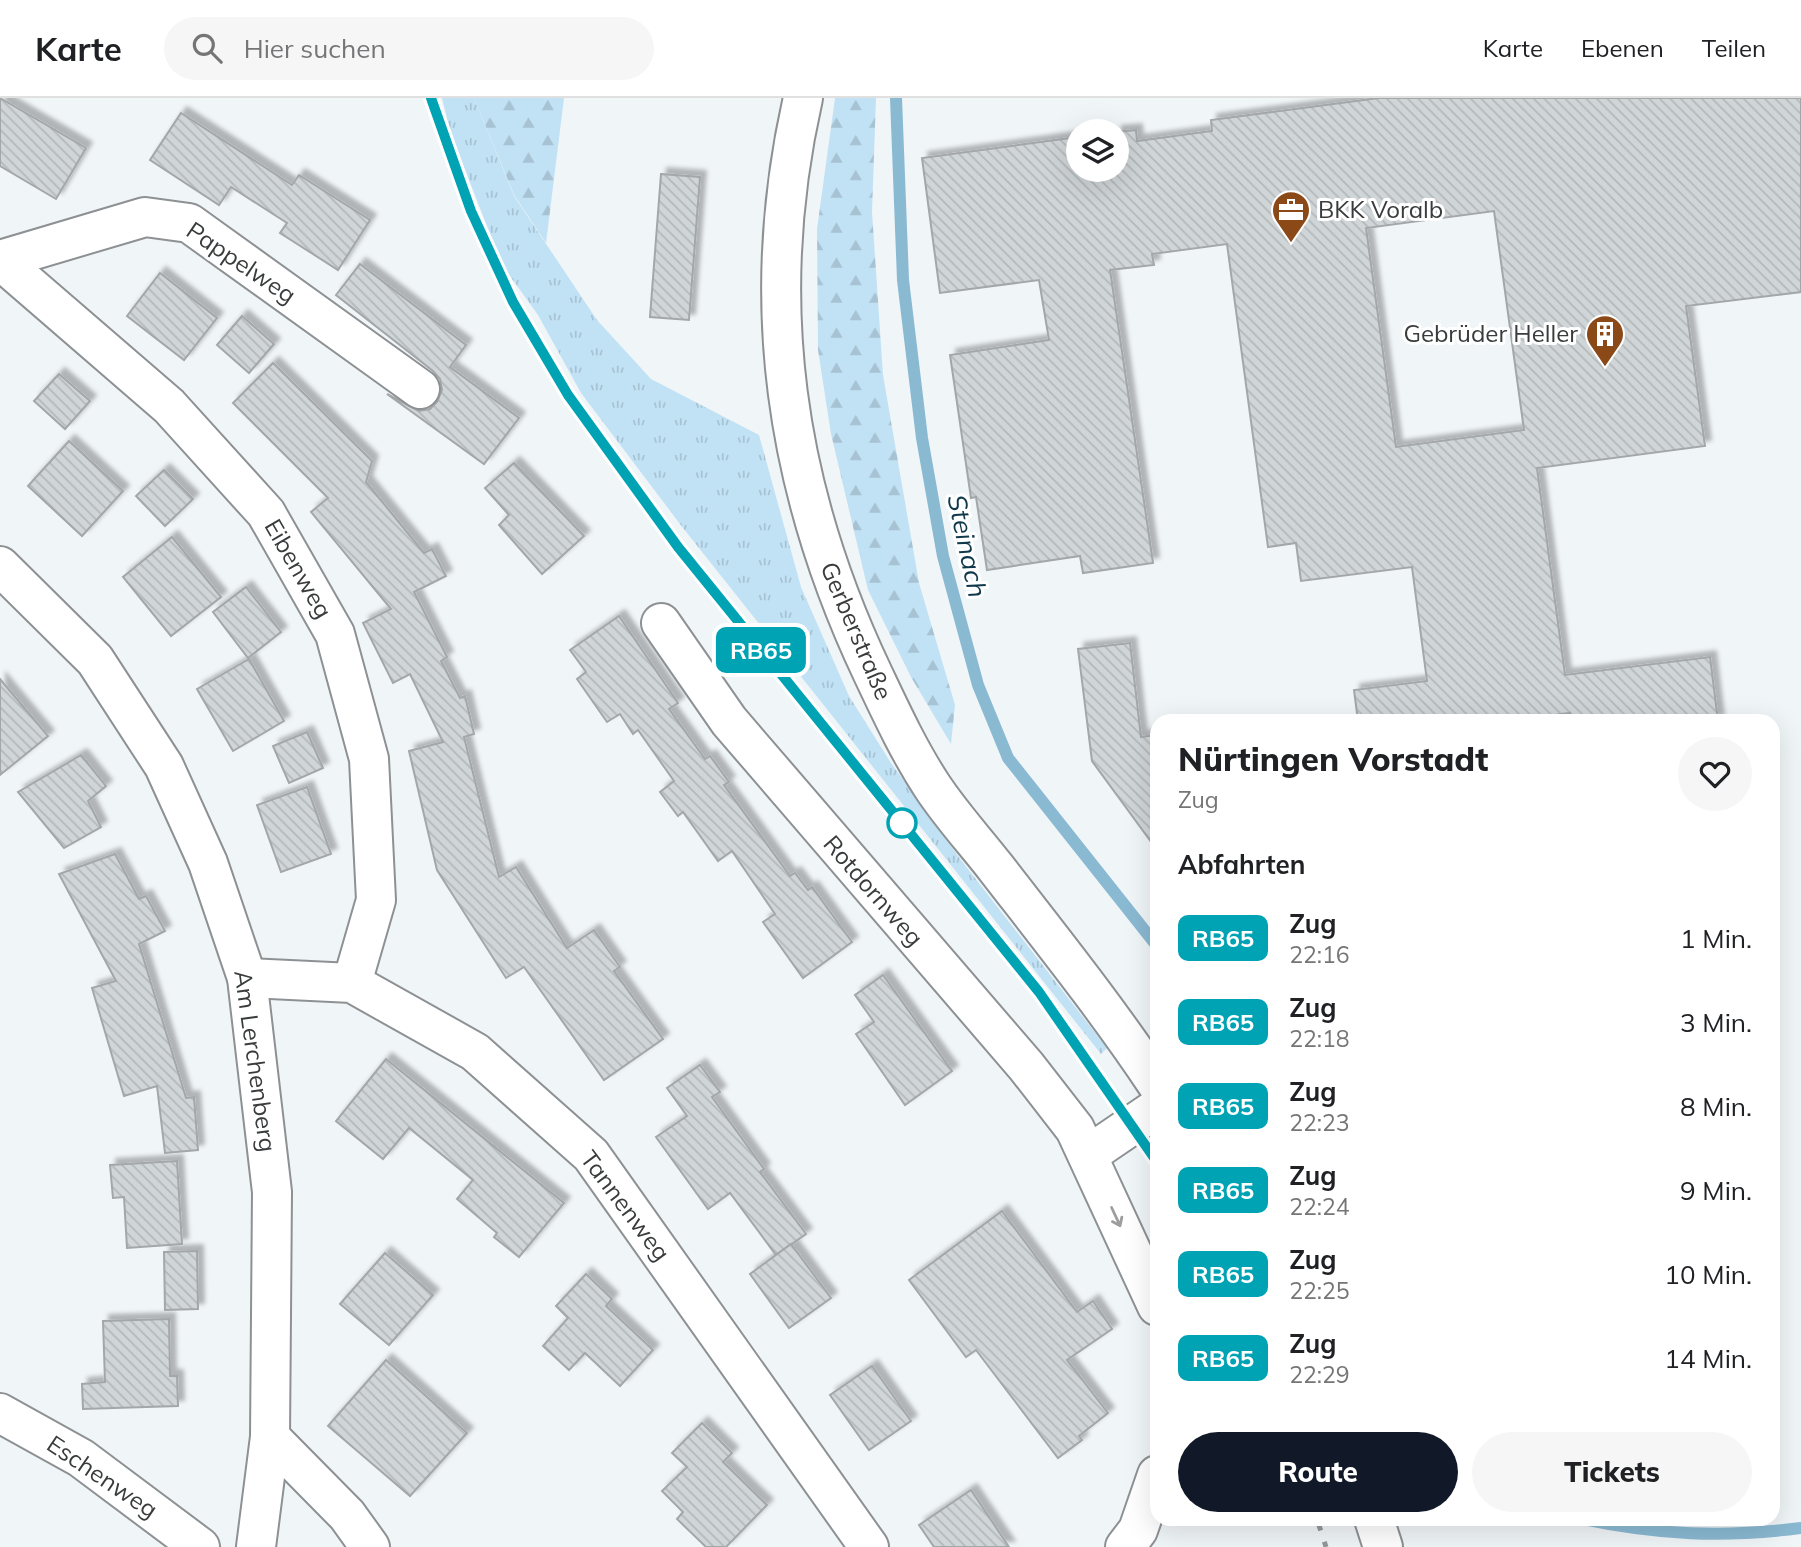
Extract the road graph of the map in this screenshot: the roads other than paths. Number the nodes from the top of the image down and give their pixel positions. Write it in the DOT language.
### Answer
graph roads {
  1 [pos="803,98"];
  2 [pos="0,260"];
  3 [pos="420,389"];
  4 [pos="0,566"];
  5 [pos="661,623"];
  6 [pos="247,978"];
  7 [pos="352,983"];
  8 [pos="1150,1074"];
  9 [pos="1150,1113"];
  10 [pos="1088,1156"];
  11 [pos="1150,1291"];
  12 [pos="0,1413"];
  13 [pos="270,1437"];
  14 [pos="1150,1495"];
  15 [pos="1376,1526"];
  16 [pos="200,1547"];
  17 [pos="256,1547"];
  18 [pos="370,1547"];
  19 [pos="869,1547"];
  20 [pos="1125,1547"];
  21 [pos="1383,1547"];
  1 -- 8 [label="street, Gerberstraße"];
  2 -- 3 [label="street, Pappelweg"];
  2 -- 7 [label="street, Eibenweg"];
  4 -- 6 [label="street, Am Lerchenberg"];
  5 -- 10 [label="street, Rotdornweg"];
  6 -- 7 [label="street, Tannenweg"];
  6 -- 13 [label="street, Am Lerchenberg"];
  7 -- 19 [label="street, Tannenweg"];
  9 -- 10 [label="street"];
  10 -- 11 [label="street, Rotdornweg, one-way"];
  12 -- 16 [label="street, Eschenweg"];
  13 -- 17 [label="street, Am Lerchenberg"];
  13 -- 18 [label="street"];
  14 -- 20 [label="street"];
  15 -- 21 [label="street"];
}
